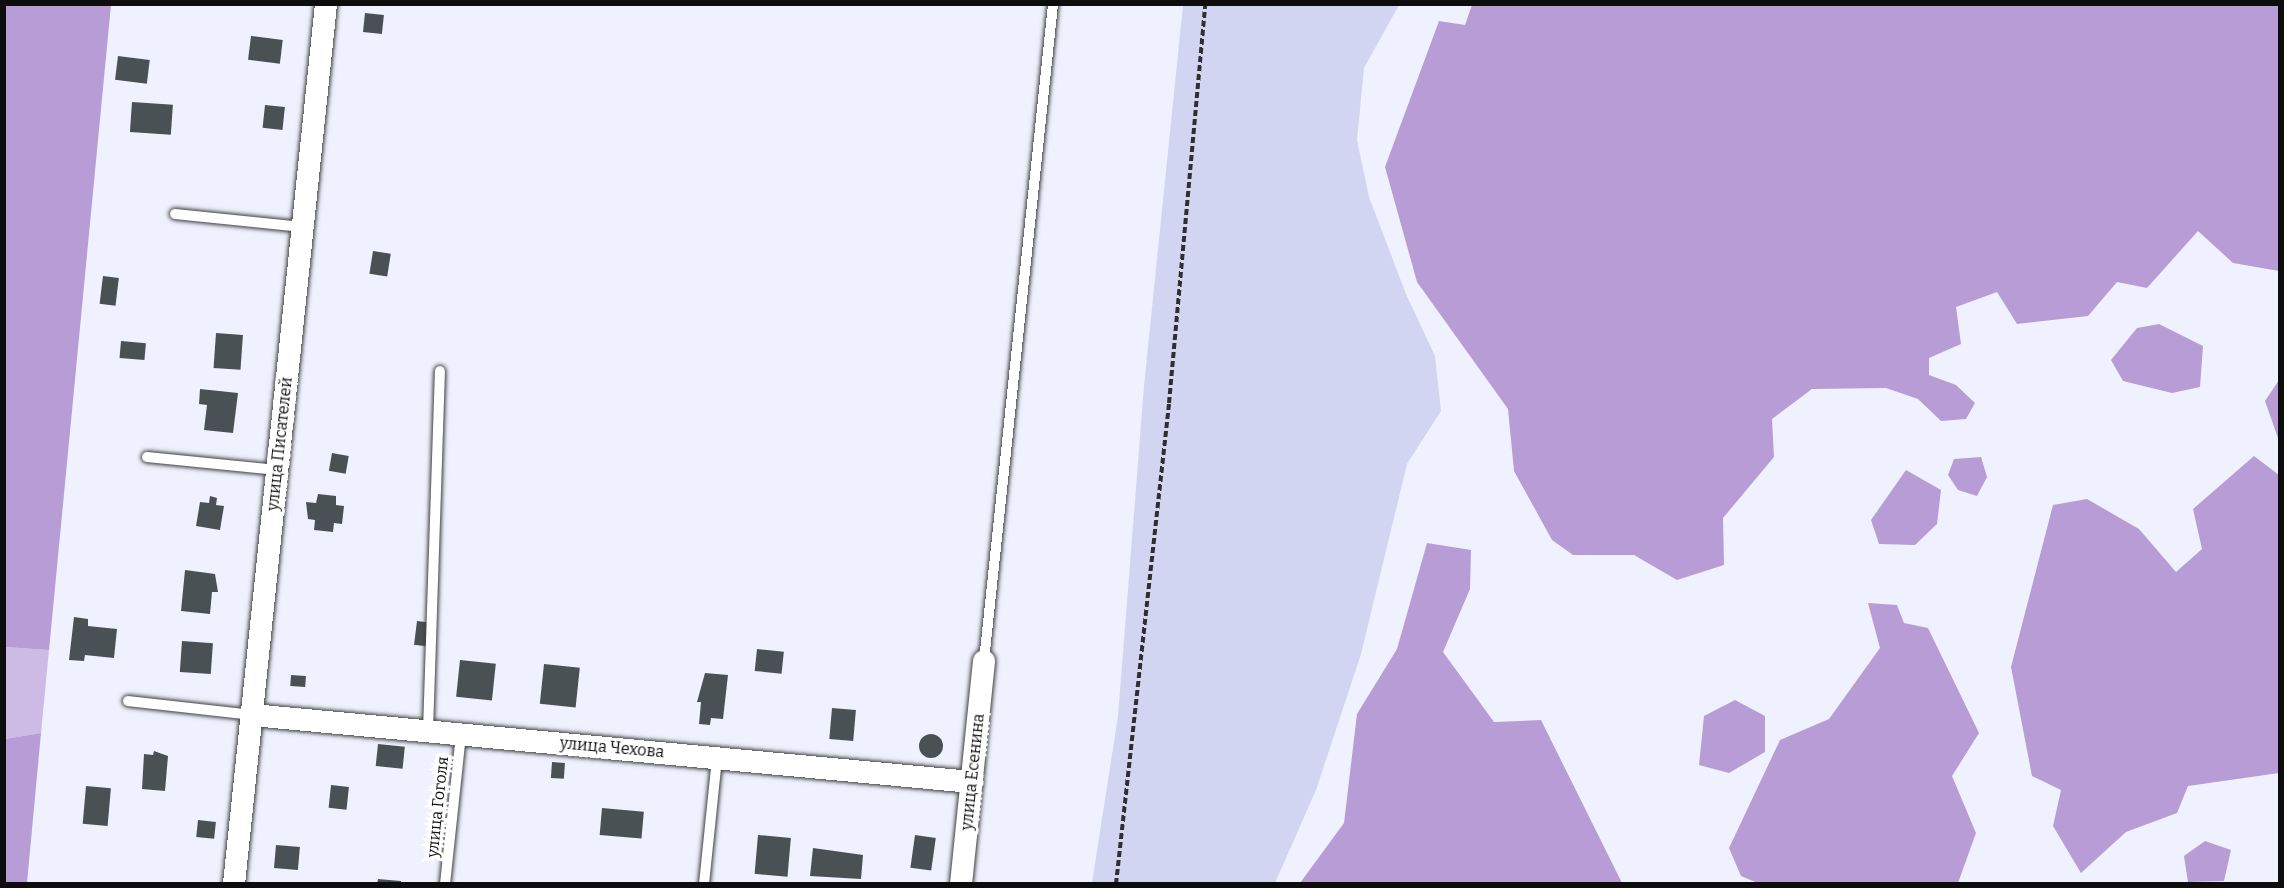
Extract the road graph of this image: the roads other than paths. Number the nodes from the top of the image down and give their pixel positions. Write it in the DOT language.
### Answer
graph roads {
  1 [pos="326,4"];
  2 [pos="1053,4"];
  3 [pos="175,213"];
  4 [pos="302,227"];
  5 [pos="440,371"];
  6 [pos="147,457"];
  7 [pos="277,470"];
  8 [pos="984,661"];
  9 [pos="128,701"];
  10 [pos="252,715"];
  11 [pos="428,731"];
  12 [pos="460,734"];
  13 [pos="717,758"];
  14 [pos="972,782"];
  15 [pos="234,884"];
  16 [pos="445,884"];
  17 [pos="704,884"];
  18 [pos="961,884"];
  1 -- 4 [label="street, улица Писателей"];
  2 -- 8 [label="lane"];
  3 -- 4 [label="lane"];
  4 -- 7 [label="street, улица Писателей"];
  5 -- 11 [label="lane"];
  6 -- 7 [label="lane"];
  7 -- 10 [label="street, улица Писателей"];
  8 -- 14 [label="street, улица Есенина"];
  9 -- 10 [label="lane"];
  10 -- 11 [label="street, улица Чехова"];
  10 -- 15 [label="street, улица Писателей"];
  11 -- 12 [label="street, улица Чехова"];
  12 -- 13 [label="street, улица Чехова"];
  12 -- 16 [label="lane, улица Гоголя"];
  13 -- 14 [label="street, улица Чехова"];
  13 -- 17 [label="lane"];
  14 -- 18 [label="street, улица Есенина"];
}
